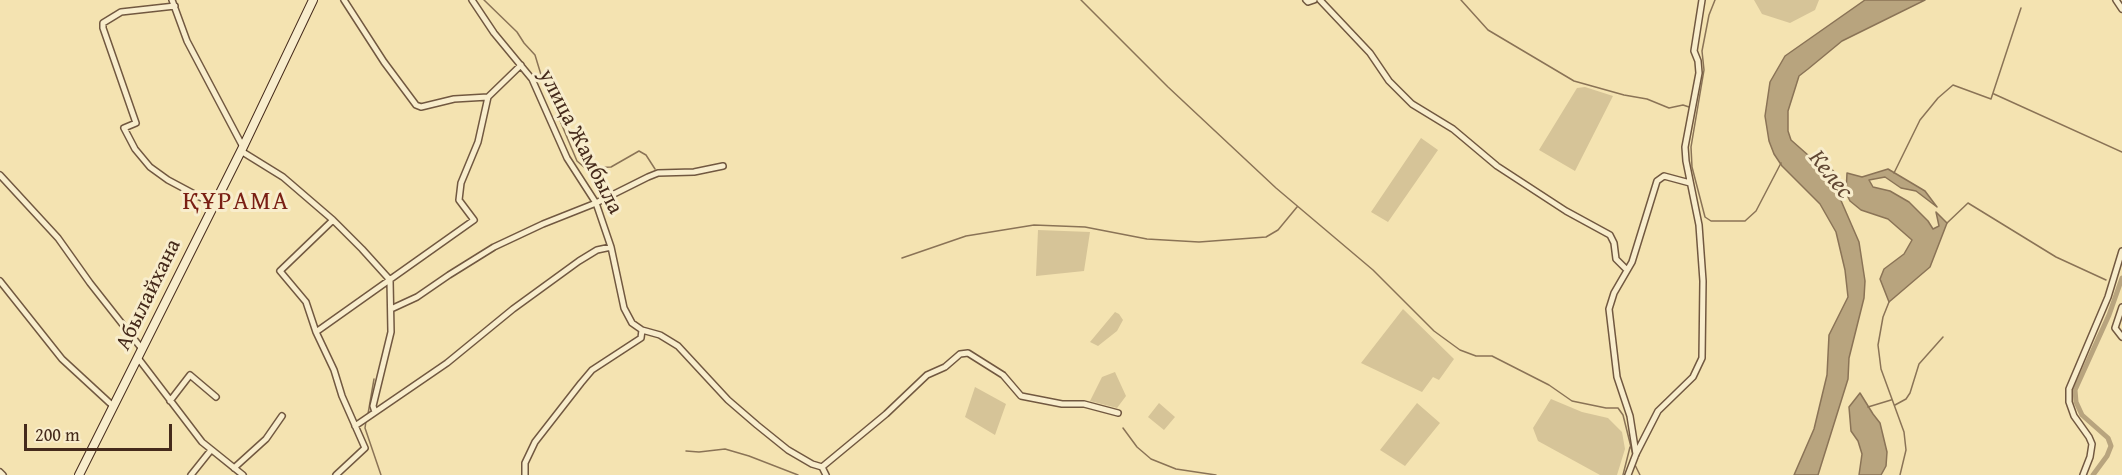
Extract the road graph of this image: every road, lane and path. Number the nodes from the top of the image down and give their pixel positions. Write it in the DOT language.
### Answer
graph roads {
  1 [pos="344,0"];
  2 [pos="472,0"];
  3 [pos="1320,0"];
  4 [pos="1702,0"];
  5 [pos="2116,0"];
  6 [pos="310,1"];
  7 [pos="174,3"];
  8 [pos="2122,9"];
  9 [pos="521,65"];
  10 [pos="488,97"];
  11 [pos="242,149"];
  12 [pos="723,165"];
  13 [pos="0,175"];
  14 [pos="1690,183"];
  15 [pos="596,203"];
  16 [pos="213,204"];
  17 [pos="333,220"];
  18 [pos="610,247"];
  19 [pos="2122,251"];
  20 [pos="1627,270"];
  21 [pos="390,280"];
  22 [pos="0,281"];
  23 [pos="2122,307"];
  24 [pos="391,309"];
  25 [pos="642,330"];
  26 [pos="316,332"];
  27 [pos="2120,335"];
  28 [pos="142,349"];
  29 [pos="138,358"];
  30 [pos="216,397"];
  31 [pos="170,401"];
  32 [pos="113,406"];
  33 [pos="375,412"];
  34 [pos="1118,413"];
  35 [pos="282,416"];
  36 [pos="355,426"];
  37 [pos="211,450"];
  38 [pos="1636,454"];
  39 [pos="822,467"];
  40 [pos="234,468"];
  41 [pos="79,475"];
  42 [pos="191,475"];
  43 [pos="243,475"];
  44 [pos="336,475"];
  45 [pos="525,475"];
  46 [pos="826,475"];
  47 [pos="1628,475"];
  48 [pos="2082,475"];
  1 -- 10 [label="street"];
  2 -- 9 [label="street, улица Жамбыла"];
  3 -- 20 [label="street"];
  4 -- 14 [label="street"];
  5 -- 8 [label="street"];
  6 -- 11 [label="main road, Абылайхана"];
  7 -- 11 [label="street"];
  7 -- 16 [label="street"];
  9 -- 10 [label="street"];
  9 -- 15 [label="street, улица Жамбыла"];
  10 -- 21 [label="street"];
  11 -- 16 [label="main road, Абылайхана"];
  11 -- 17 [label="street"];
  12 -- 15 [label="street"];
  13 -- 28 [label="street"];
  14 -- 20 [label="street"];
  14 -- 38 [label="street"];
  15 -- 18 [label="street, улица Жамбыла"];
  15 -- 24 [label="street"];
  16 -- 28 [label="main road, Абылайхана"];
  17 -- 21 [label="street"];
  17 -- 26 [label="street"];
  18 -- 25 [label="street, улица Жамбыла"];
  18 -- 33 [label="street"];
  19 -- 48 [label="street"];
  20 -- 38 [label="street"];
  21 -- 24 [label="street"];
  21 -- 26 [label="street"];
  22 -- 32 [label="street"];
  23 -- 27 [label="street"];
  24 -- 33 [label="street"];
  25 -- 39 [label="street, улица Жамбыла"];
  25 -- 45 [label="street"];
  26 -- 36 [label="street"];
  28 -- 29 [label="main road, Абылайхана"];
  29 -- 31 [label="street"];
  29 -- 32 [label="main road, Абылайхана"];
  30 -- 31 [label="street"];
  31 -- 37 [label="street"];
  32 -- 41 [label="main road, Абылайхана"];
  33 -- 36 [label="street"];
  34 -- 39 [label="street"];
  35 -- 40 [label="street"];
  36 -- 44 [label="street"];
  37 -- 40 [label="street"];
  37 -- 42 [label="street"];
  38 -- 47 [label="street"];
  39 -- 46 [label="street"];
  40 -- 43 [label="street"];
}
